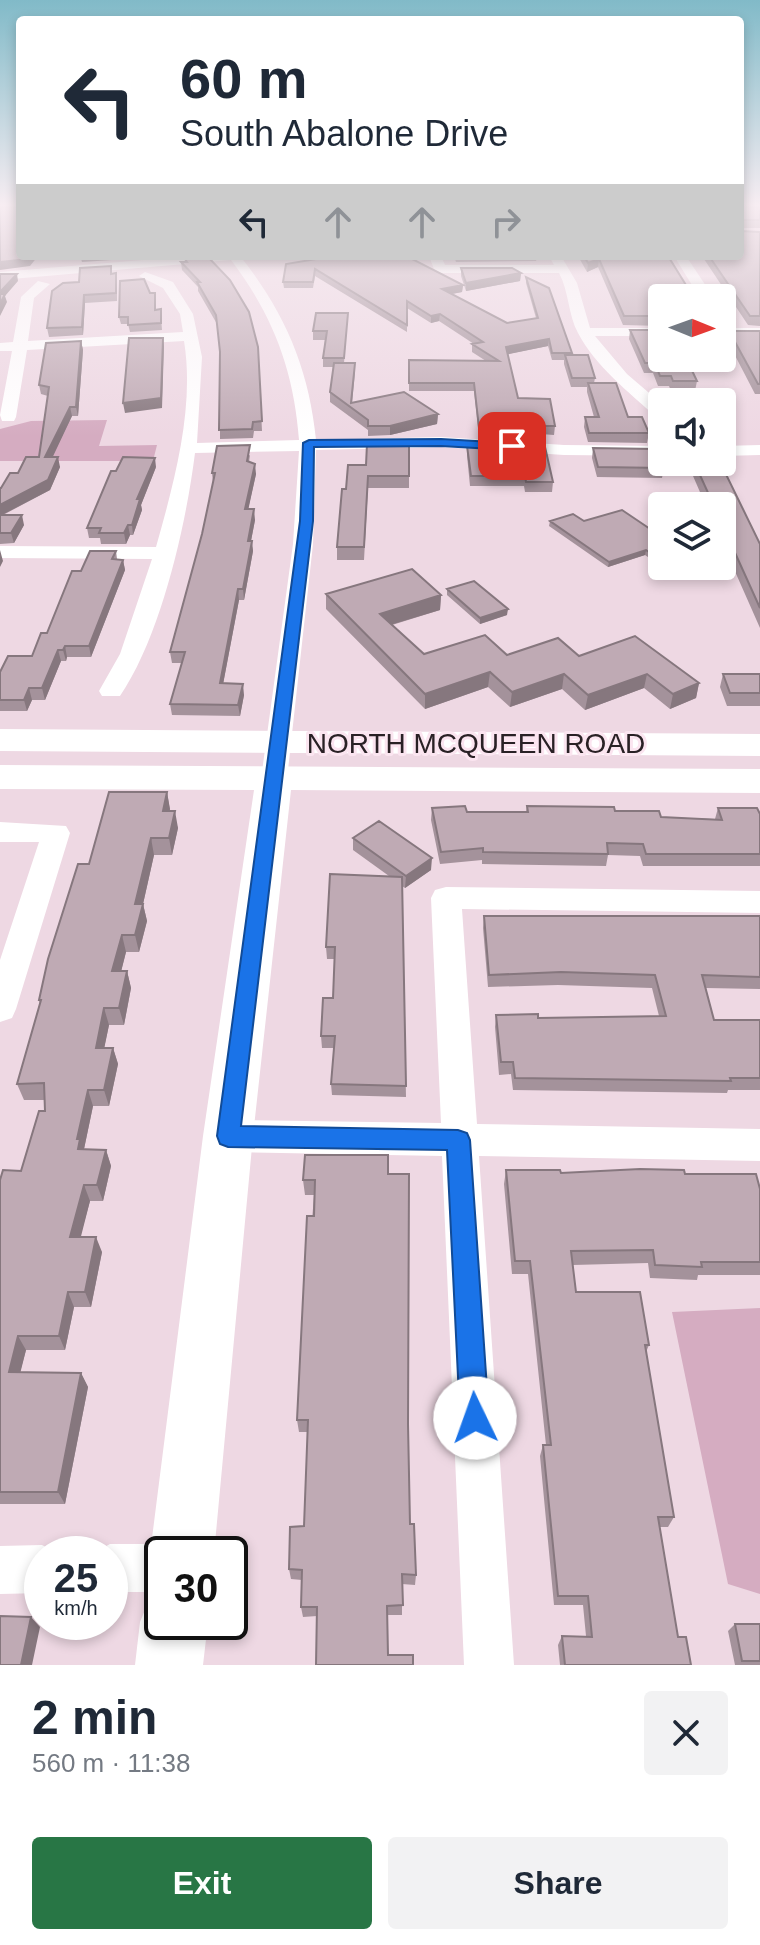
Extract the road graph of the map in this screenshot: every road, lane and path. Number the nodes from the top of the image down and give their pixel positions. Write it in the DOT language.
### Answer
graph roads {
  1 [pos="44,281"];
  2 [pos="159,281"];
  3 [pos="251,281"];
  4 [pos="570,281"];
  5 [pos="736,330"];
  6 [pos="584,332"];
  7 [pos="648,332"];
  8 [pos="760,332"];
  9 [pos="192,336"];
  10 [pos="20,346"];
  11 [pos="0,347"];
  12 [pos="648,401"];
  13 [pos="8,417"];
  14 [pos="309,443"];
  15 [pos="189,448"];
  16 [pos="760,450"];
  17 [pos="648,451"];
  18 [pos="736,451"];
  19 [pos="0,552"];
  20 [pos="163,553"];
  21 [pos="111,691"];
  22 [pos="0,740"];
  23 [pos="278,742"];
  24 [pos="760,745"];
  25 [pos="0,777"];
  26 [pos="274,779"];
  27 [pos="760,781"];
  28 [pos="0,832"];
  29 [pos="760,902"];
  30 [pos="0,1009"];
  31 [pos="228,1136"];
  32 [pos="458,1140"];
  33 [pos="760,1145"];
  34 [pos="184,1536"];
  35 [pos="24,1569"];
  36 [pos="0,1570"];
  37 [pos="172,1640"];
  38 [pos="169,1665"];
  39 [pos="489,1665"];
  1 -- 10 [label="street"];
  2 -- 9 [label="street"];
  3 -- 14 [label="street"];
  4 -- 6 [label="street"];
  5 -- 8 [label="street"];
  6 -- 7 [label="street"];
  6 -- 12 [label="street"];
  9 -- 10 [label="street"];
  9 -- 15 [label="street"];
  10 -- 11 [label="street"];
  10 -- 13 [label="street"];
  14 -- 15 [label="street"];
  14 -- 17 [label="street"];
  14 -- 23 [label="street"];
  15 -- 20 [label="street"];
  16 -- 18 [label="street"];
  19 -- 20 [label="street"];
  20 -- 21 [label="street"];
  22 -- 23 [label="main road, NORTH MCQUEEN ROAD"];
  23 -- 24 [label="main road, NORTH MCQUEEN ROAD"];
  23 -- 26 [label="street"];
  25 -- 26 [label="main road, NORTH MCQUEEN ROAD"];
  26 -- 27 [label="main road, NORTH MCQUEEN ROAD"];
  26 -- 31 [label="main road"];
  28 -- 30 [label="street"];
  29 -- 32 [label="street"];
  31 -- 32 [label="street"];
  31 -- 34 [label="main road"];
  32 -- 33 [label="street"];
  32 -- 39 [label="street"];
  35 -- 36 [label="street"];
  37 -- 38 [label="main road"];
}
